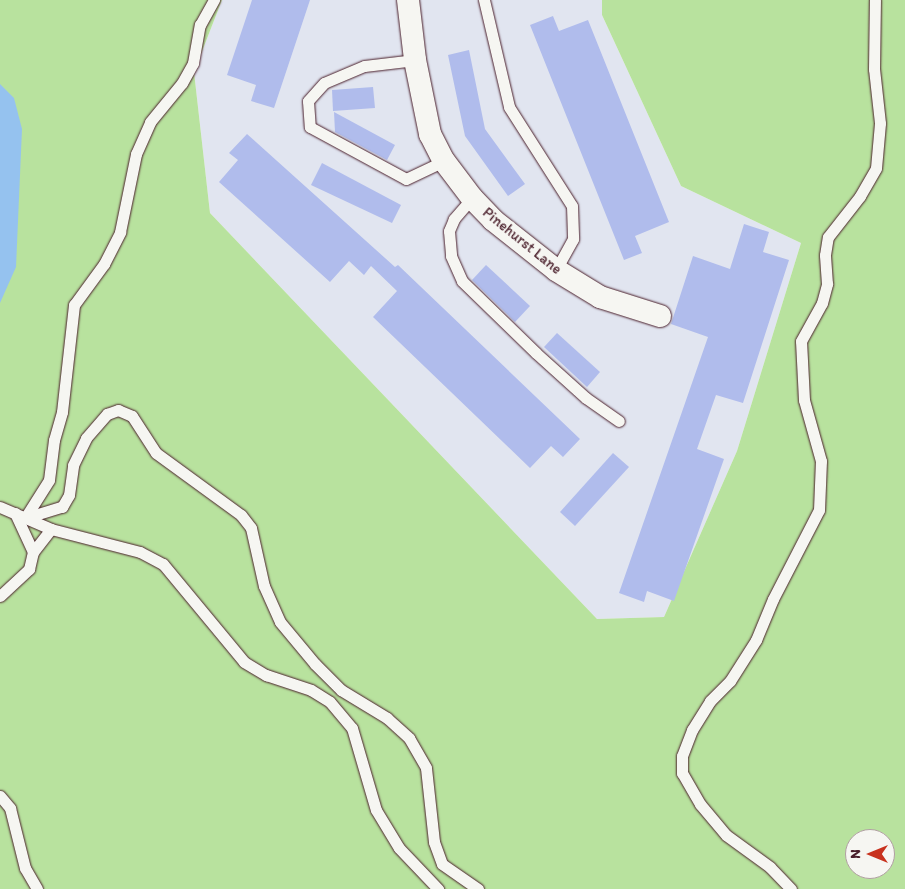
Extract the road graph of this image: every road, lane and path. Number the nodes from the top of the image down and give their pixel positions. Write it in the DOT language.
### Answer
graph roads {
  1 [pos="214,0"];
  2 [pos="408,0"];
  3 [pos="484,0"];
  4 [pos="875,0"];
  5 [pos="415,60"];
  6 [pos="444,161"];
  7 [pos="472,198"];
  8 [pos="556,270"];
  9 [pos="660,316"];
  10 [pos="619,421"];
  11 [pos="0,507"];
  12 [pos="20,516"];
  13 [pos="51,529"];
  14 [pos="33,552"];
  15 [pos="0,596"];
  16 [pos="0,796"];
  17 [pos="37,889"];
  18 [pos="438,889"];
  19 [pos="478,889"];
  20 [pos="791,889"];
  1 -- 12 [label="lane"];
  2 -- 5 [label="street, Pinehurst Lane"];
  3 -- 8 [label="lane"];
  4 -- 20 [label="lane"];
  5 -- 6 [label="street, Pinehurst Lane"];
  5 -- 6 [label="lane"];
  6 -- 7 [label="street, Pinehurst Lane"];
  7 -- 8 [label="street, Pinehurst Lane"];
  7 -- 10 [label="lane"];
  8 -- 9 [label="street, Pinehurst Lane"];
  11 -- 12 [label="lane"];
  12 -- 13 [label="lane"];
  12 -- 14 [label="lane"];
  12 -- 19 [label="lane"];
  13 -- 14 [label="lane"];
  13 -- 18 [label="lane"];
  14 -- 15 [label="lane"];
  16 -- 17 [label="lane"];
}
